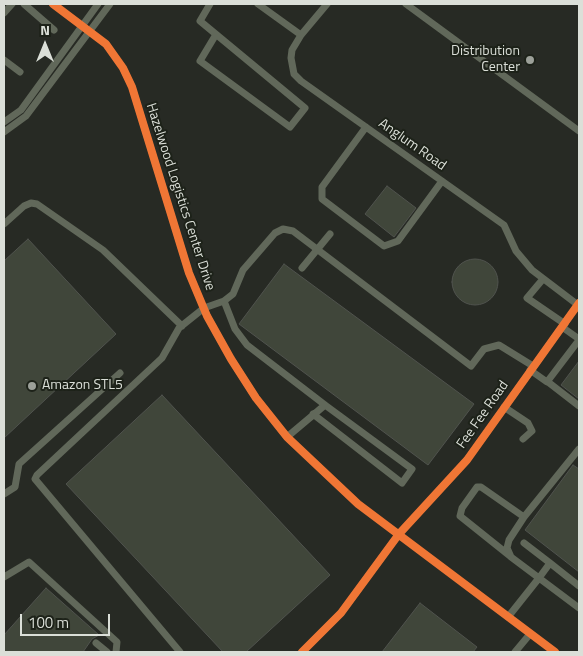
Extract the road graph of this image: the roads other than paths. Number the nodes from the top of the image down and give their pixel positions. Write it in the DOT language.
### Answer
graph roads {
  1 [pos="12,4"];
  2 [pos="24,4"];
  3 [pos="53,4"];
  4 [pos="98,4"];
  5 [pos="110,4"];
  6 [pos="210,4"];
  7 [pos="258,4"];
  8 [pos="327,4"];
  9 [pos="406,4"];
  10 [pos="4,13"];
  11 [pos="82,26"];
  12 [pos="54,30"];
  13 [pos="90,32"];
  14 [pos="301,35"];
  15 [pos="215,36"];
  16 [pos="4,60"];
  17 [pos="20,72"];
  18 [pos="4,122"];
  19 [pos="366,127"];
  20 [pos="579,131"];
  21 [pos="4,132"];
  22 [pos="442,181"];
  23 [pos="4,224"];
  24 [pos="330,234"];
  25 [pos="317,249"];
  26 [pos="302,268"];
  27 [pos="543,279"];
  28 [pos="224,300"];
  29 [pos="579,304"];
  30 [pos="204,308"];
  31 [pos="564,325"];
  32 [pos="182,326"];
  33 [pos="579,340"];
  34 [pos="532,368"];
  35 [pos="120,373"];
  36 [pos="548,382"];
  37 [pos="324,404"];
  38 [pos="579,406"];
  39 [pos="504,407"];
  40 [pos="313,414"];
  41 [pos="287,437"];
  42 [pos="523,439"];
  43 [pos="579,449"];
  44 [pos="4,494"];
  45 [pos="524,517"];
  46 [pos="399,534"];
  47 [pos="524,543"];
  48 [pos="511,557"];
  49 [pos="550,563"];
  50 [pos="4,577"];
  51 [pos="539,578"];
  52 [pos="579,586"];
  53 [pos="579,608"];
  54 [pos="508,617"];
  55 [pos="530,634"];
  56 [pos="96,643"];
  57 [pos="107,652"];
  58 [pos="116,652"];
  59 [pos="180,652"];
  60 [pos="302,652"];
  61 [pos="516,652"];
  62 [pos="555,652"];
  1 -- 10 [label="street"];
  2 -- 12 [label="street"];
  3 -- 11 [label="street"];
  4 -- 11 [label="street"];
  5 -- 13 [label="street"];
  6 -- 15 [label="street"];
  7 -- 14 [label="street"];
  8 -- 14 [label="street, Anglum Road"];
  9 -- 20 [label="street"];
  11 -- 13 [label="street"];
  11 -- 18 [label="street"];
  13 -- 21 [label="street"];
  13 -- 30 [label="street, Hazelwood Logistics Center Drive"];
  14 -- 19 [label="street, Anglum Road"];
  15 -- 15 [label="street"];
  16 -- 17 [label="street"];
  19 -- 22 [label="street, Anglum Road"];
  19 -- 22 [label="street"];
  22 -- 27 [label="street, Anglum Road"];
  23 -- 32 [label="street"];
  24 -- 25 [label="street"];
  25 -- 26 [label="street"];
  25 -- 28 [label="street"];
  25 -- 34 [label="street"];
  27 -- 29 [label="street, Anglum Road"];
  27 -- 31 [label="street"];
  28 -- 30 [label="street"];
  28 -- 37 [label="street"];
  29 -- 31 [label="street, Fee Fee Road"];
  30 -- 32 [label="street"];
  30 -- 41 [label="street, Hazelwood Logistics Center Drive"];
  31 -- 33 [label="street"];
  31 -- 34 [label="street, Fee Fee Road"];
  32 -- 59 [label="street"];
  33 -- 36 [label="street"];
  34 -- 36 [label="street"];
  34 -- 39 [label="street, Fee Fee Road"];
  35 -- 44 [label="street"];
  36 -- 38 [label="street"];
  37 -- 40 [label="street"];
  37 -- 40 [label="street"];
  39 -- 42 [label="street"];
  39 -- 46 [label="street, Fee Fee Road"];
  40 -- 41 [label="street"];
  41 -- 46 [label="street, Hazelwood Logistics Center Drive"];
  43 -- 45 [label="street"];
  45 -- 48 [label="street"];
  45 -- 48 [label="street"];
  46 -- 54 [label="street, Hazelwood Logistics Center Drive"];
  46 -- 60 [label="street, Fee Fee Road"];
  47 -- 49 [label="street"];
  48 -- 51 [label="street"];
  49 -- 51 [label="street"];
  49 -- 52 [label="street"];
  50 -- 58 [label="street"];
  51 -- 53 [label="street"];
  51 -- 54 [label="street"];
  54 -- 55 [label="street, Hazelwood Logistics Center Drive"];
  55 -- 61 [label="street"];
  55 -- 62 [label="street, Hazelwood Logistics Center Drive"];
  56 -- 57 [label="street"];
}
